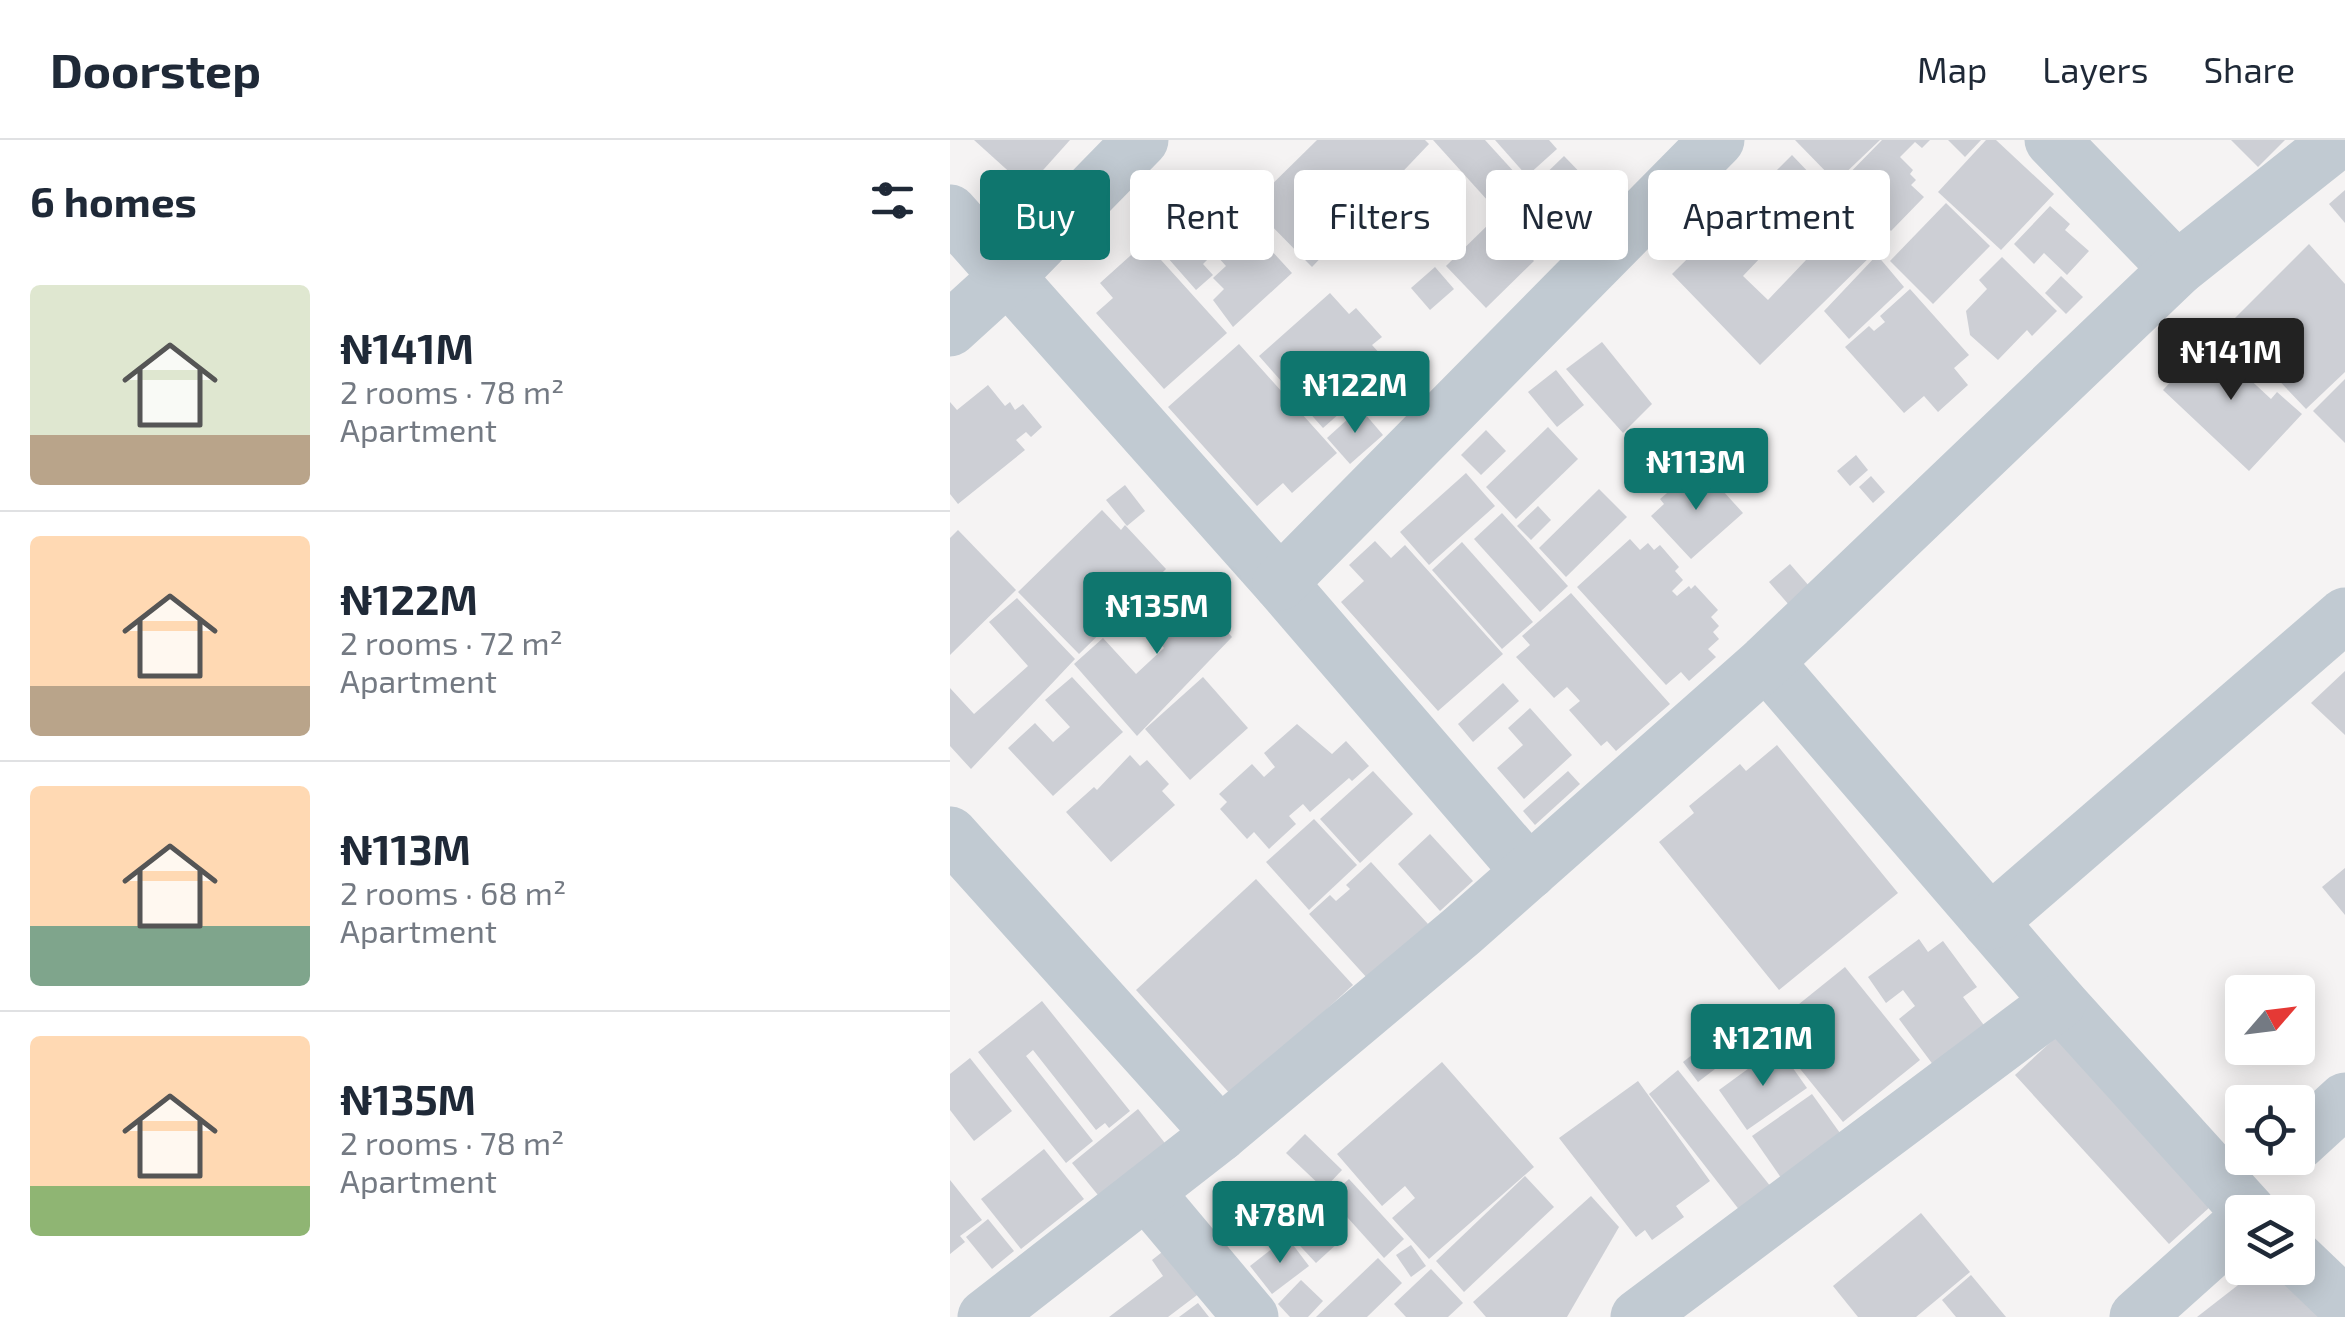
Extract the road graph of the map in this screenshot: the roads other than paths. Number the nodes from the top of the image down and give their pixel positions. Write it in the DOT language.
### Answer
graph roads {
  1 [pos="1141,140"];
  2 [pos="1718,140"];
  3 [pos="2052,140"];
  4 [pos="2340,140"];
  5 [pos="950,212"];
  6 [pos="2177,269"];
  7 [pos="1007,277"];
  8 [pos="950,329"];
  9 [pos="1280,583"];
  10 [pos="2345,615"];
  11 [pos="1766,662"];
  12 [pos="950,834"];
  13 [pos="1529,872"];
  14 [pos="1990,922"];
  15 [pos="2058,1002"];
  16 [pos="2345,1100"];
  17 [pos="2315,1127"];
  18 [pos="1220,1134"];
  19 [pos="1146,1192"];
  20 [pos="2228,1195"];
  21 [pos="2225,1228"];
  22 [pos="2315,1277"];
  23 [pos="2345,1306"];
  24 [pos="985,1317"];
  25 [pos="1251,1317"];
  26 [pos="1638,1317"];
  27 [pos="2138,1317"];
  1 -- 7 [label="street"];
  2 -- 9 [label="street"];
  3 -- 6 [label="street"];
  4 -- 6 [label="street"];
  5 -- 7 [label="street"];
  6 -- 11 [label="street"];
  7 -- 8 [label="street"];
  7 -- 9 [label="street"];
  9 -- 13 [label="street"];
  10 -- 14 [label="street"];
  11 -- 13 [label="street"];
  11 -- 14 [label="street"];
  12 -- 18 [label="street"];
  13 -- 18 [label="street"];
  14 -- 15 [label="street"];
  15 -- 20 [label="street"];
  15 -- 26 [label="street"];
  16 -- 17 [label="street"];
  18 -- 19 [label="street"];
  19 -- 24 [label="street"];
  19 -- 25 [label="street"];
  21 -- 27 [label="street"];
  22 -- 23 [label="street"];
}
